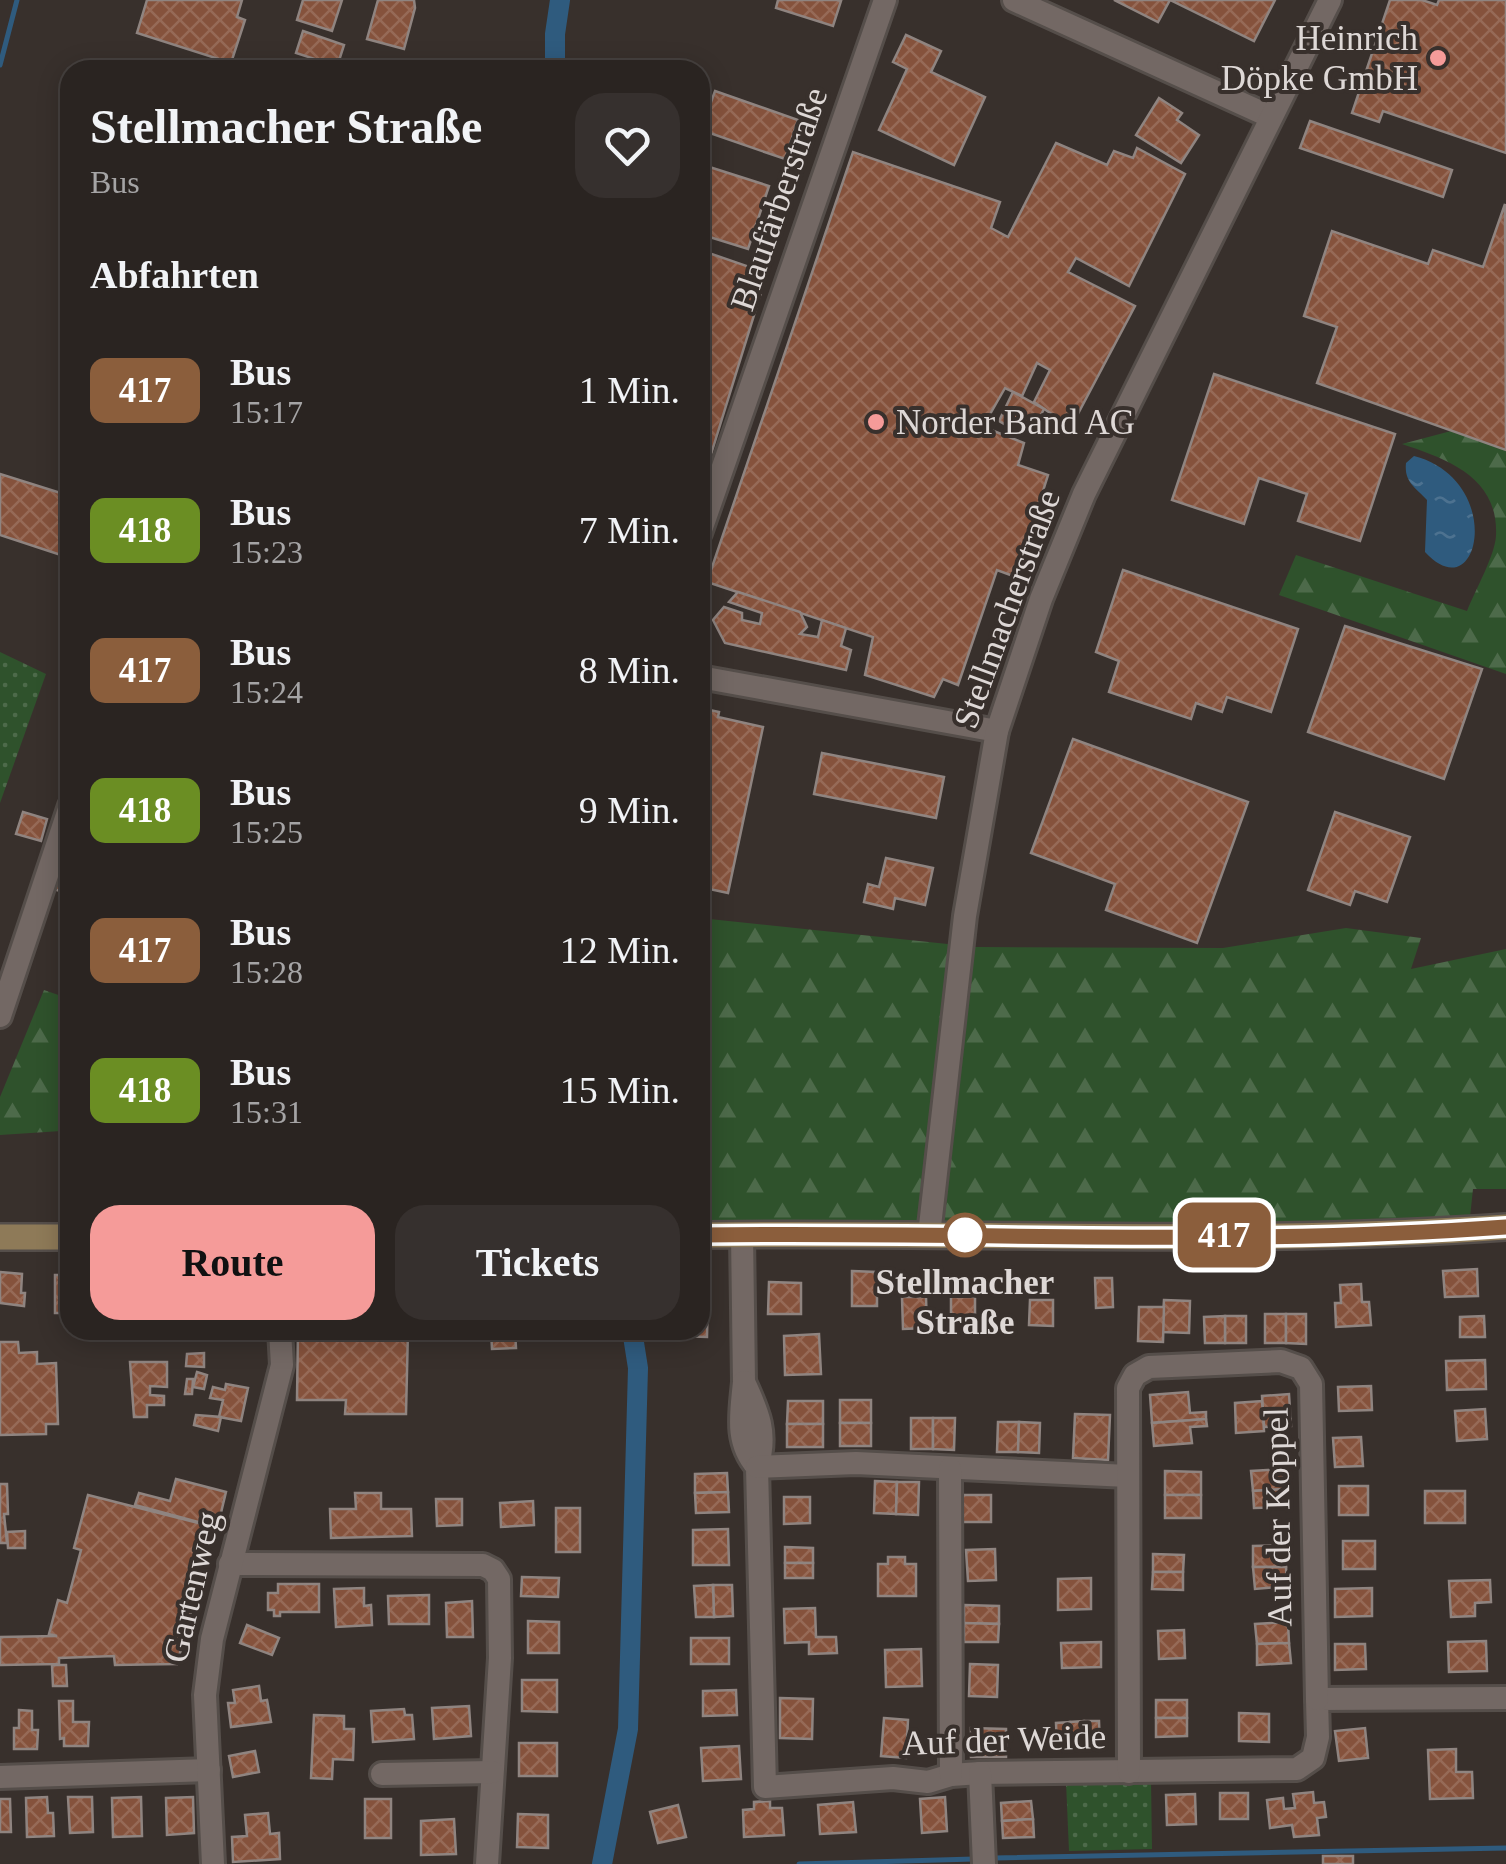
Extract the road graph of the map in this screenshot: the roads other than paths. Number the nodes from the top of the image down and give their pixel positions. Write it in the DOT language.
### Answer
graph roads {
  1 [pos="885,0"];
  2 [pos="1014,0"];
  3 [pos="1330,0"];
  4 [pos="1272,117"];
  5 [pos="710,505"];
  6 [pos="710,679"];
  7 [pos="997,731"];
  8 [pos="60,836"];
  9 [pos="0,1016"];
  10 [pos="1506,1227"];
  11 [pos="742,1234"];
  12 [pos="710,1235"];
  13 [pos="929,1235"];
  14 [pos="0,1237"];
  15 [pos="60,1237"];
  16 [pos="281,1340"];
  17 [pos="757,1467"];
  18 [pos="950,1469"];
  19 [pos="1128,1476"];
  20 [pos="230,1564"];
  21 [pos="1506,1698"];
  22 [pos="1317,1699"];
  23 [pos="208,1770"];
  24 [pos="492,1772"];
  25 [pos="1129,1772"];
  26 [pos="980,1773"];
  27 [pos="382,1774"];
  28 [pos="952,1775"];
  29 [pos="0,1777"];
  30 [pos="213,1864"];
  31 [pos="487,1864"];
  32 [pos="984,1864"];
  1 -- 5 [label="street, Blaufärberstraße"];
  2 -- 4 [label="street"];
  3 -- 4 [label="street, Stellmacherstraße"];
  4 -- 7 [label="street, Stellmacherstraße"];
  6 -- 7 [label="street"];
  7 -- 13 [label="street, Stellmacherstraße"];
  8 -- 9 [label="street"];
  10 -- 13 [label="main road"];
  11 -- 12 [label="main road"];
  11 -- 13 [label="main road"];
  11 -- 17 [label="street, Auf der Weide"];
  14 -- 15 [label="main road"];
  16 -- 20 [label="street, Gartenweg"];
  17 -- 18 [label="street"];
  17 -- 28 [label="street, Auf der Weide"];
  18 -- 19 [label="street"];
  18 -- 28 [label="street"];
  19 -- 22 [label="street, Auf der Koppel"];
  19 -- 25 [label="street, Auf der Koppel"];
  20 -- 23 [label="street, Gartenweg"];
  20 -- 24 [label="street"];
  21 -- 22 [label="street"];
  22 -- 25 [label="street, Auf der Weide"];
  23 -- 29 [label="street"];
  23 -- 30 [label="street, Gartenweg"];
  24 -- 27 [label="street"];
  24 -- 31 [label="street"];
  25 -- 26 [label="street, Auf der Weide"];
  26 -- 28 [label="street, Auf der Weide"];
  26 -- 32 [label="street"];
}
